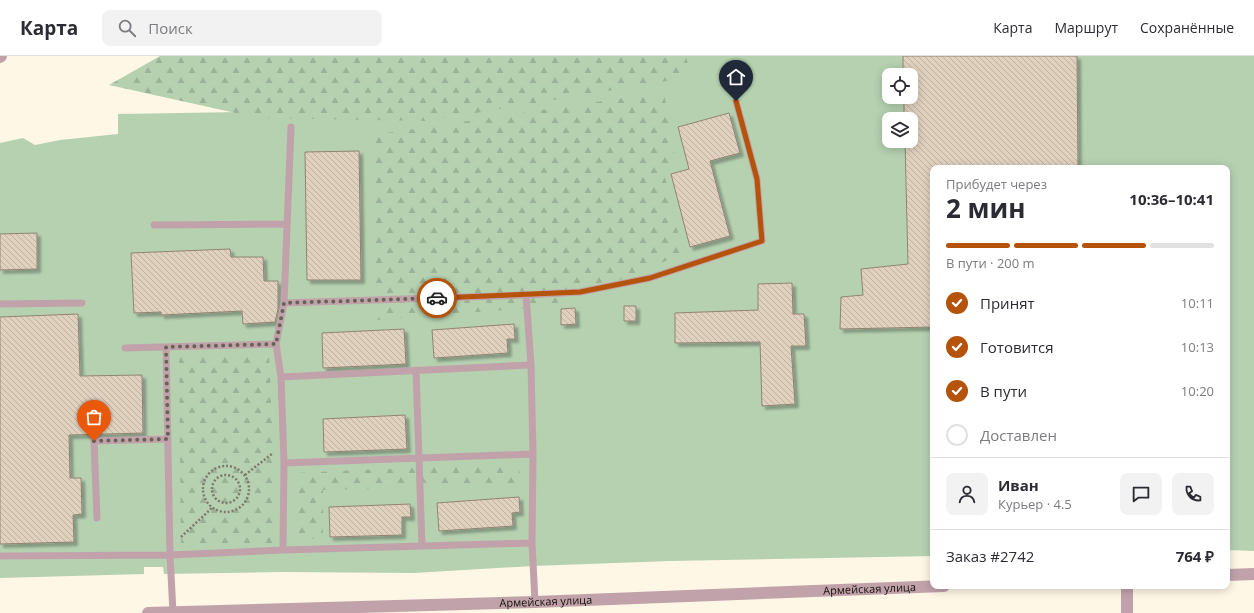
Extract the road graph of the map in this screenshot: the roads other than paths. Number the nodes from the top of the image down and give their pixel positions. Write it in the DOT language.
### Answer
graph roads {
  1 [pos="736,101"];
  2 [pos="291,127"];
  3 [pos="287,224"];
  4 [pos="154,225"];
  5 [pos="526,295"];
  6 [pos="82,303"];
  7 [pos="284,303"];
  8 [pos="0,304"];
  9 [pos="276,344"];
  10 [pos="166,347"];
  11 [pos="125,348"];
  12 [pos="531,365"];
  13 [pos="416,370"];
  14 [pos="281,377"];
  15 [pos="168,439"];
  16 [pos="533,454"];
  17 [pos="419,458"];
  18 [pos="284,463"];
  19 [pos="96,518"];
  20 [pos="532,543"];
  21 [pos="422,546"];
  22 [pos="283,550"];
  23 [pos="170,555"];
  24 [pos="0,556"];
  25 [pos="1254,574"];
  26 [pos="1230,575"];
  27 [pos="930,587"];
  28 [pos="1127,589"];
  29 [pos="535,602"];
  30 [pos="148,613"];
  31 [pos="173,613"];
  32 [pos="1127,613"];
  1 -- 5 [label="lane"];
  2 -- 3 [label="lane"];
  3 -- 4 [label="lane"];
  3 -- 7 [label="lane"];
  5 -- 7 [label="lane"];
  5 -- 12 [label="lane"];
  6 -- 8 [label="lane"];
  7 -- 9 [label="lane"];
  9 -- 10 [label="lane"];
  9 -- 14 [label="lane"];
  10 -- 11 [label="lane"];
  10 -- 15 [label="lane"];
  12 -- 13 [label="lane"];
  12 -- 16 [label="lane"];
  13 -- 14 [label="lane"];
  13 -- 17 [label="lane"];
  14 -- 18 [label="lane"];
  15 -- 19 [label="lane"];
  15 -- 23 [label="lane"];
  16 -- 17 [label="lane"];
  16 -- 20 [label="lane"];
  17 -- 18 [label="lane"];
  17 -- 21 [label="lane"];
  18 -- 22 [label="lane"];
  20 -- 21 [label="lane"];
  20 -- 29 [label="lane"];
  21 -- 22 [label="lane"];
  22 -- 23 [label="lane"];
  23 -- 24 [label="lane"];
  23 -- 31 [label="lane"];
  25 -- 26 [label="street"];
  27 -- 29 [label="street, Армейская улица"];
  28 -- 32 [label="street"];
  29 -- 31 [label="street, Армейская улица"];
  30 -- 31 [label="street, Армейская улица"];
}
